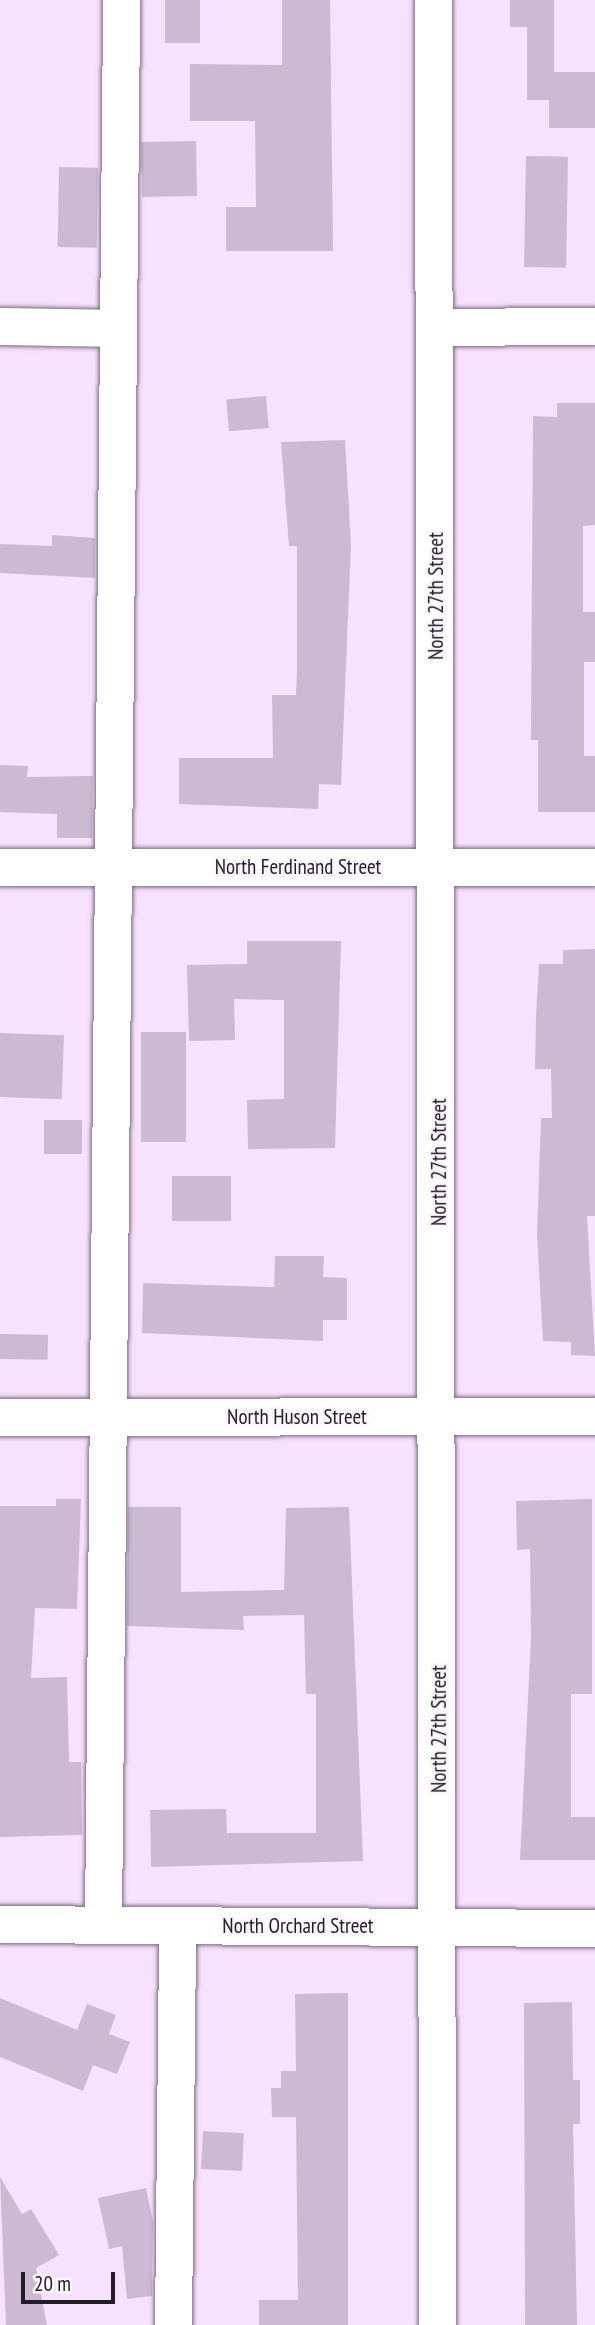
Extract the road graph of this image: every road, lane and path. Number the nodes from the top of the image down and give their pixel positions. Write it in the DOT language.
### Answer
graph roads {
  1 [pos="121,0"];
  2 [pos="433,0"];
  3 [pos="0,326"];
  4 [pos="595,326"];
  5 [pos="434,327"];
  6 [pos="116,328"];
  7 [pos="0,867"];
  8 [pos="116,867"];
  9 [pos="438,867"];
  10 [pos="595,867"];
  11 [pos="440,1416"];
  12 [pos="595,1416"];
  13 [pos="0,1417"];
  14 [pos="111,1417"];
  15 [pos="0,1924"];
  16 [pos="103,1924"];
  17 [pos="177,1925"];
  18 [pos="438,1927"];
  19 [pos="595,1928"];
  20 [pos="173,2325"];
  21 [pos="437,2325"];
  1 -- 6 [label="street"];
  2 -- 5 [label="street, North 27th Street"];
  3 -- 6 [label="street"];
  4 -- 5 [label="street"];
  5 -- 9 [label="street, North 27th Street"];
  6 -- 8 [label="street"];
  7 -- 8 [label="street, North Ferdinand Street"];
  8 -- 9 [label="street, North Ferdinand Street"];
  8 -- 14 [label="street"];
  9 -- 10 [label="street, North Ferdinand Street"];
  9 -- 11 [label="street, North 27th Street"];
  11 -- 12 [label="street, North Huson Street"];
  11 -- 14 [label="street, North Huson Street"];
  11 -- 18 [label="street, North 27th Street"];
  13 -- 14 [label="street, North Huson Street"];
  14 -- 16 [label="street"];
  15 -- 16 [label="street, North Orchard Street"];
  16 -- 17 [label="street, North Orchard Street"];
  17 -- 18 [label="street, North Orchard Street"];
  17 -- 20 [label="street"];
  18 -- 19 [label="street, North Orchard Street"];
  18 -- 21 [label="street, North 27th Street"];
}
